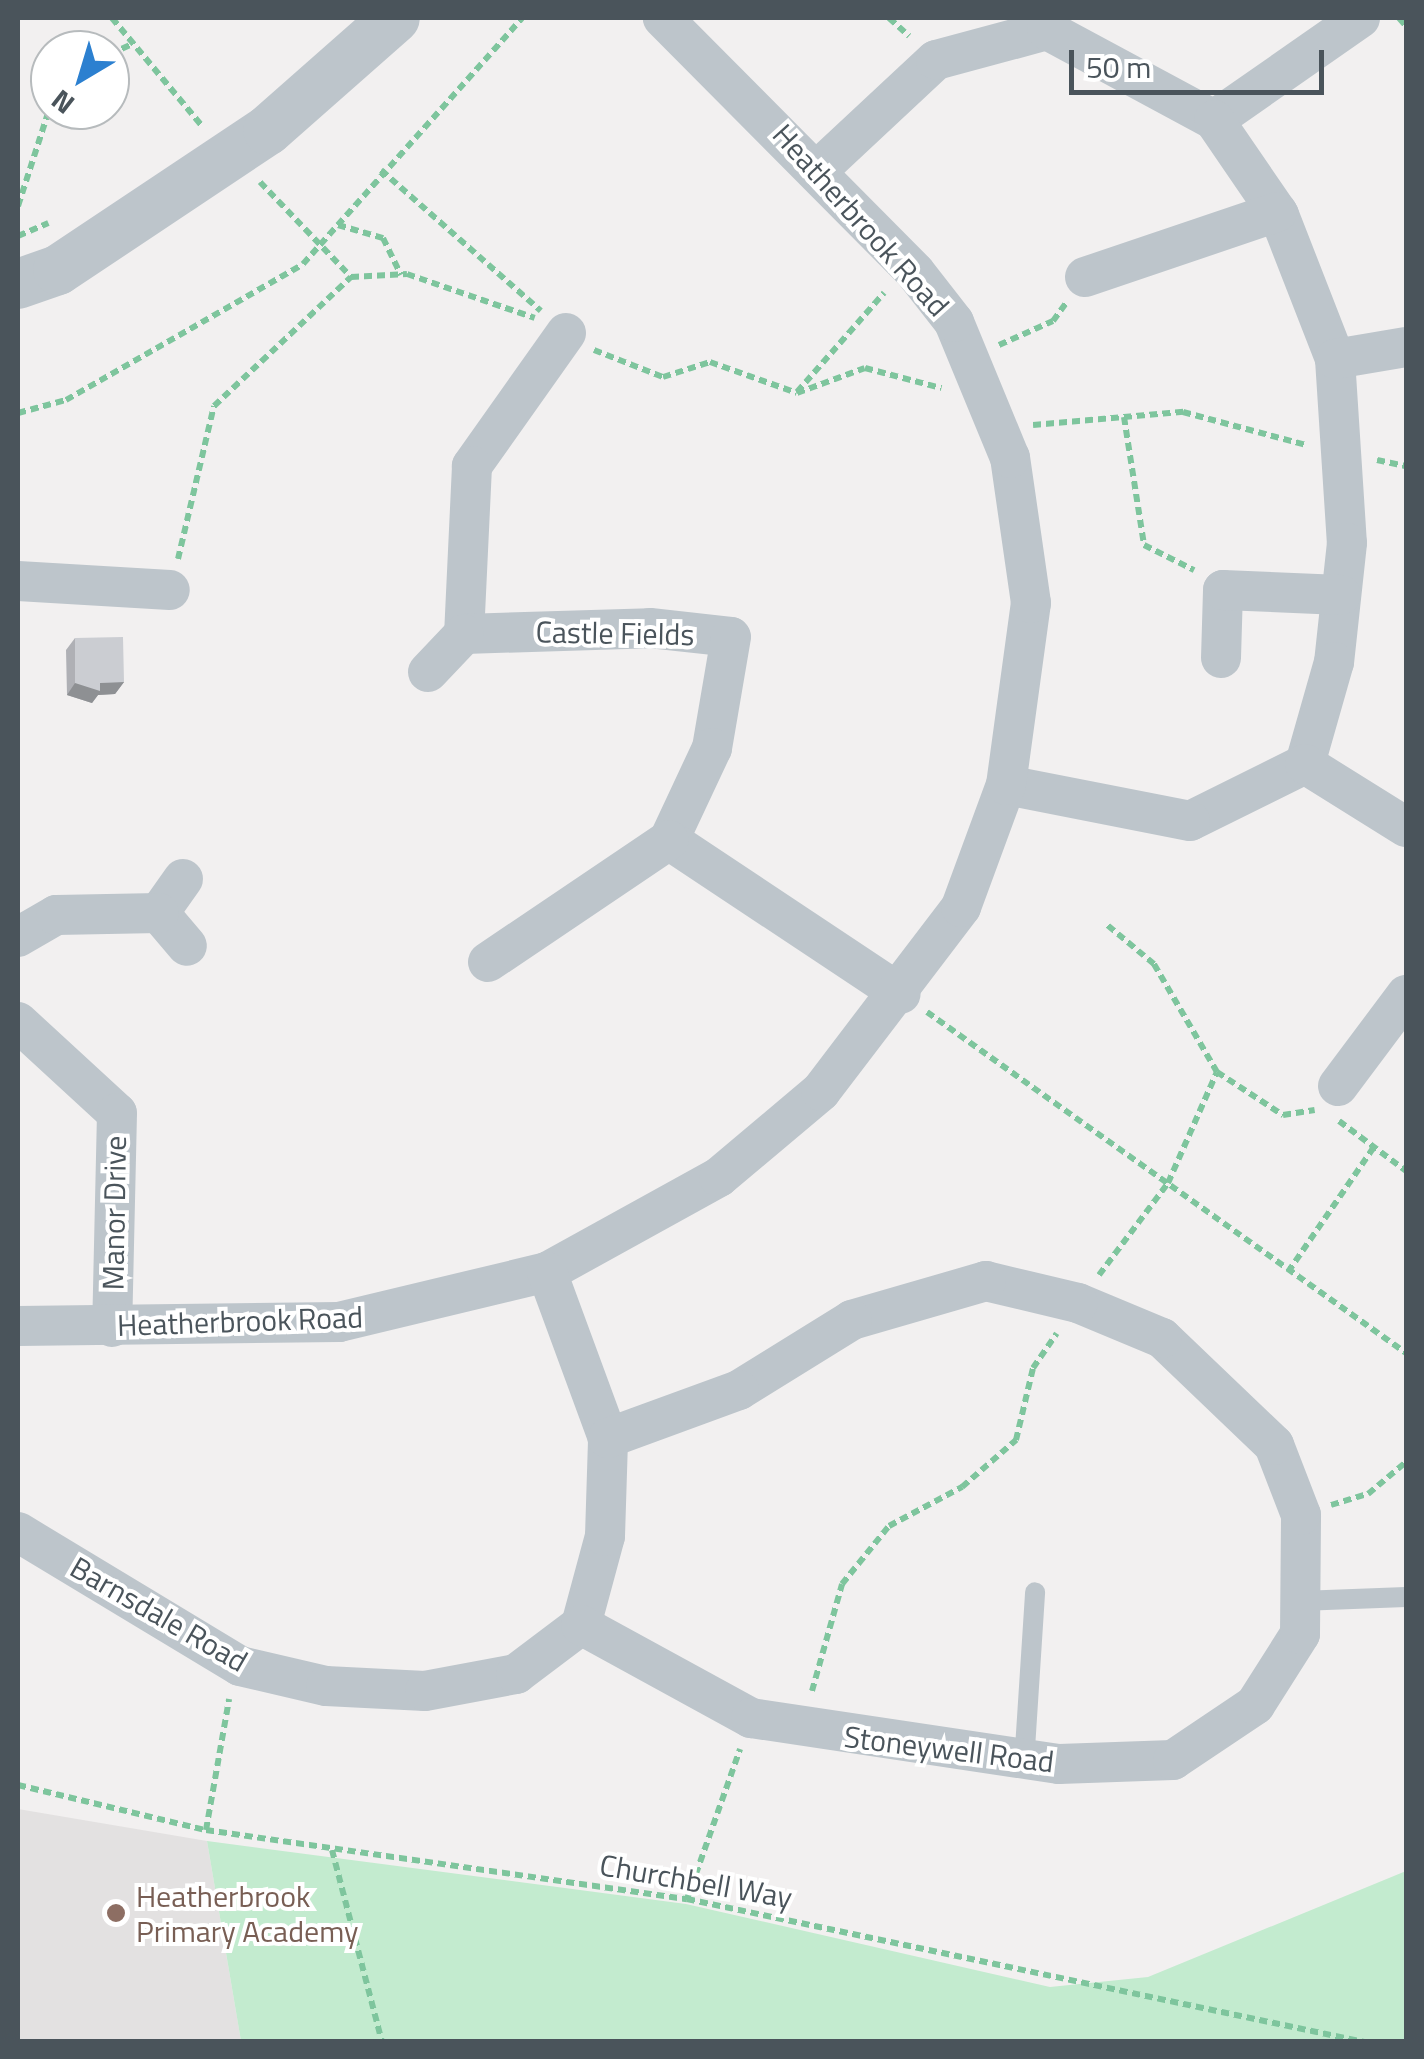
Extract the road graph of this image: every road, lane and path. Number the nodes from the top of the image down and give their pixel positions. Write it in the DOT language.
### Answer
graph roads {
  1 [pos="395,18"];
  2 [pos="522,18"];
  3 [pos="663,18"];
  4 [pos="1360,18"];
  5 [pos="1400,18"];
  6 [pos="1047,24"];
  7 [pos="1406,26"];
  8 [pos="130,45"];
  9 [pos="1214,120"];
  10 [pos="201,125"];
  11 [pos="43,130"];
  12 [pos="820,168"];
  13 [pos="381,170"];
  14 [pos="260,182"];
  15 [pos="18,206"];
  16 [pos="1276,212"];
  17 [pos="336,225"];
  18 [pos="320,246"];
  19 [pos="915,272"];
  20 [pos="400,275"];
  21 [pos="351,277"];
  22 [pos="1085,277"];
  23 [pos="18,284"];
  24 [pos="566,333"];
  25 [pos="1406,347"];
  26 [pos="1336,358"];
  27 [pos="972,368"];
  28 [pos="797,393"];
  29 [pos="18,413"];
  30 [pos="1124,416"];
  31 [pos="997,428"];
  32 [pos="1341,454"];
  33 [pos="1406,466"];
  34 [pos="18,581"];
  35 [pos="170,590"];
  36 [pos="1222,590"];
  37 [pos="1342,595"];
  38 [pos="464,634"];
  39 [pos="1220,658"];
  40 [pos="428,672"];
  41 [pos="1305,764"];
  42 [pos="1006,785"];
  43 [pos="1406,827"];
  44 [pos="668,840"];
  45 [pos="183,879"];
  46 [pos="159,912"];
  47 [pos="1106,924"];
  48 [pos="18,937"];
  49 [pos="186,946"];
  50 [pos="488,962"];
  51 [pos="901,994"];
  52 [pos="1406,995"];
  53 [pos="18,1022"];
  54 [pos="1217,1072"];
  55 [pos="1338,1086"];
  56 [pos="1374,1147"];
  57 [pos="1406,1170"];
  58 [pos="1168,1184"];
  59 [pos="547,1272"];
  60 [pos="1288,1272"];
  61 [pos="1078,1302"];
  62 [pos="18,1326"];
  63 [pos="112,1327"];
  64 [pos="1406,1354"];
  65 [pos="608,1438"];
  66 [pos="1406,1462"];
  67 [pos="1300,1515"];
  68 [pos="18,1532"];
  69 [pos="1035,1592"];
  70 [pos="1406,1597"];
  71 [pos="1300,1601"];
  72 [pos="580,1624"];
  73 [pos="240,1666"];
  74 [pos="751,1718"];
  75 [pos="799,1728"];
  76 [pos="1024,1764"];
  77 [pos="18,1784"];
  78 [pos="206,1830"];
  79 [pos="332,1850"];
  80 [pos="686,1898"];
  81 [pos="382,2042"];
  82 [pos="1364,2042"];
  1 -- 23 [label="street"];
  2 -- 13 [label="path"];
  3 -- 12 [label="street, Heatherbrook Road"];
  4 -- 9 [label="street"];
  5 -- 7 [label="path"];
  6 -- 9 [label="street"];
  6 -- 12 [label="street"];
  8 -- 10 [label="path"];
  9 -- 16 [label="street"];
  11 -- 15 [label="path"];
  12 -- 19 [label="street, Heatherbrook Road"];
  13 -- 17 [label="path"];
  13 -- 24 [label="path"];
  14 -- 18 [label="path"];
  16 -- 22 [label="street"];
  16 -- 26 [label="street"];
  17 -- 18 [label="path"];
  17 -- 20 [label="path"];
  18 -- 21 [label="path"];
  18 -- 29 [label="path"];
  19 -- 27 [label="street, Heatherbrook Road"];
  19 -- 28 [label="path"];
  20 -- 21 [label="path"];
  20 -- 24 [label="path"];
  21 -- 35 [label="path"];
  22 -- 27 [label="path"];
  24 -- 28 [label="path"];
  24 -- 38 [label="street"];
  25 -- 26 [label="street"];
  26 -- 32 [label="street"];
  27 -- 28 [label="path"];
  27 -- 31 [label="street, Heatherbrook Road"];
  30 -- 31 [label="path"];
  30 -- 32 [label="path"];
  30 -- 36 [label="path"];
  31 -- 42 [label="street, Heatherbrook Road"];
  32 -- 33 [label="path"];
  32 -- 37 [label="street"];
  34 -- 35 [label="street"];
  36 -- 37 [label="street"];
  36 -- 39 [label="street"];
  37 -- 41 [label="street"];
  38 -- 40 [label="street"];
  38 -- 44 [label="street, Castle Fields"];
  41 -- 42 [label="street"];
  41 -- 43 [label="street"];
  42 -- 51 [label="street, Heatherbrook Road"];
  44 -- 50 [label="street"];
  44 -- 51 [label="street"];
  45 -- 46 [label="street"];
  46 -- 48 [label="street"];
  46 -- 49 [label="street"];
  47 -- 54 [label="path"];
  51 -- 58 [label="path"];
  51 -- 59 [label="street, Heatherbrook Road"];
  52 -- 55 [label="street"];
  53 -- 63 [label="street, Manor Drive"];
  54 -- 56 [label="path"];
  54 -- 58 [label="path"];
  56 -- 57 [label="path"];
  56 -- 60 [label="path"];
  58 -- 60 [label="path"];
  58 -- 61 [label="path"];
  59 -- 63 [label="street, Heatherbrook Road"];
  59 -- 65 [label="street"];
  60 -- 64 [label="path"];
  61 -- 65 [label="street, Stoneywell Road"];
  61 -- 67 [label="street, Stoneywell Road"];
  61 -- 75 [label="path"];
  62 -- 63 [label="street, Heatherbrook Road"];
  65 -- 72 [label="street"];
  66 -- 67 [label="path"];
  67 -- 71 [label="street, Stoneywell Road"];
  68 -- 73 [label="street, Barnsdale Road"];
  69 -- 76 [label="lane"];
  70 -- 71 [label="lane"];
  71 -- 76 [label="street, Stoneywell Road"];
  72 -- 73 [label="street, Barnsdale Road"];
  72 -- 74 [label="street, Stoneywell Road"];
  73 -- 78 [label="path"];
  74 -- 75 [label="street, Stoneywell Road"];
  74 -- 80 [label="path"];
  75 -- 76 [label="street, Stoneywell Road"];
  77 -- 78 [label="path, Churchbell Way"];
  78 -- 79 [label="path, Churchbell Way"];
  79 -- 80 [label="path, Churchbell Way"];
  79 -- 81 [label="path"];
  80 -- 82 [label="path, Churchbell Way"];
}
